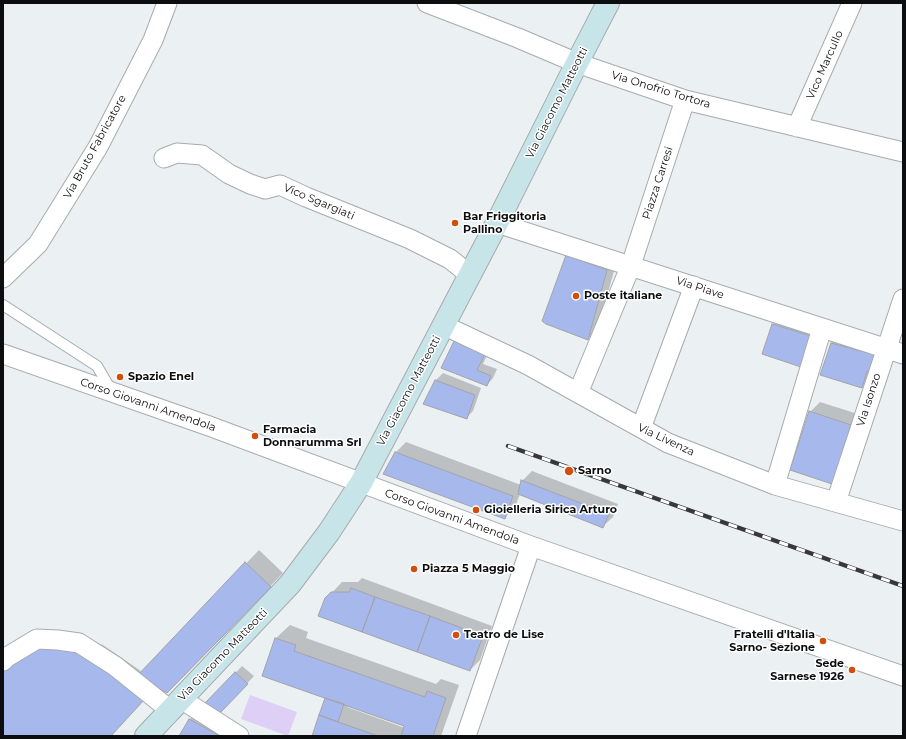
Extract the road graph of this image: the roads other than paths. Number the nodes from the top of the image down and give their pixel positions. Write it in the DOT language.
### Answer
graph roads {
  1 [pos="167,3"];
  2 [pos="427,3"];
  3 [pos="608,3"];
  4 [pos="852,3"];
  5 [pos="577,63"];
  6 [pos="685,100"];
  7 [pos="797,127"];
  8 [pos="903,152"];
  9 [pos="164,158"];
  10 [pos="498,223"];
  11 [pos="631,265"];
  12 [pos="470,275"];
  13 [pos="3,278"];
  14 [pos="694,286"];
  15 [pos="903,299"];
  16 [pos="3,305"];
  17 [pos="443,325"];
  18 [pos="822,328"];
  19 [pos="895,351"];
  20 [pos="3,354"];
  21 [pos="112,392"];
  22 [pos="578,393"];
  23 [pos="641,428"];
  24 [pos="361,483"];
  25 [pos="775,485"];
  26 [pos="836,502"];
  27 [pos="903,521"];
  28 [pos="530,546"];
  29 [pos="3,661"];
  30 [pos="903,676"];
  31 [pos="176,705"];
  32 [pos="146,736"];
  33 [pos="240,736"];
  34 [pos="466,736"];
  1 -- 13 [label="street, Via Bruto Fabricatore"];
  2 -- 5 [label="street, Via Onofrio Tortora"];
  3 -- 5 [label="street, Via Giacomo Matteotti"];
  4 -- 7 [label="street, Vico Marcullo"];
  5 -- 6 [label="street, Via Onofrio Tortora"];
  5 -- 10 [label="street, Via Giacomo Matteotti"];
  6 -- 7 [label="street, Via Onofrio Tortora"];
  6 -- 11 [label="street, Piazza Carresi"];
  7 -- 8 [label="street, Via Onofrio Tortora"];
  9 -- 12 [label="street, Vico Sgargiati"];
  10 -- 11 [label="street, Via Piave"];
  10 -- 12 [label="street, Via Giacomo Matteotti"];
  11 -- 14 [label="street, Via Piave"];
  11 -- 22 [label="street, Piazza Carresi"];
  12 -- 17 [label="street, Via Giacomo Matteotti"];
  14 -- 18 [label="street, Via Piave"];
  14 -- 23 [label="street"];
  15 -- 19 [label="street, Via Isonzo"];
  16 -- 21 [label="lane"];
  17 -- 22 [label="street, Via Livenza"];
  17 -- 24 [label="street, Via Giacomo Matteotti"];
  18 -- 19 [label="street, Via Piave"];
  18 -- 25 [label="street"];
  19 -- 26 [label="street, Via Isonzo"];
  20 -- 21 [label="street, Corso Giovanni Amendola"];
  21 -- 24 [label="street, Corso Giovanni Amendola"];
  22 -- 23 [label="street, Via Livenza"];
  23 -- 25 [label="street, Via Livenza"];
  24 -- 28 [label="street, Corso Giovanni Amendola"];
  24 -- 31 [label="street, Via Giacomo Matteotti"];
  25 -- 26 [label="street, Via Livenza"];
  26 -- 27 [label="street, Via Livenza"];
  28 -- 30 [label="street, Corso Giovanni Amendola"];
  28 -- 34 [label="street"];
  29 -- 31 [label="street"];
  31 -- 32 [label="street, Via Giacomo Matteotti"];
  31 -- 33 [label="street"];
}
